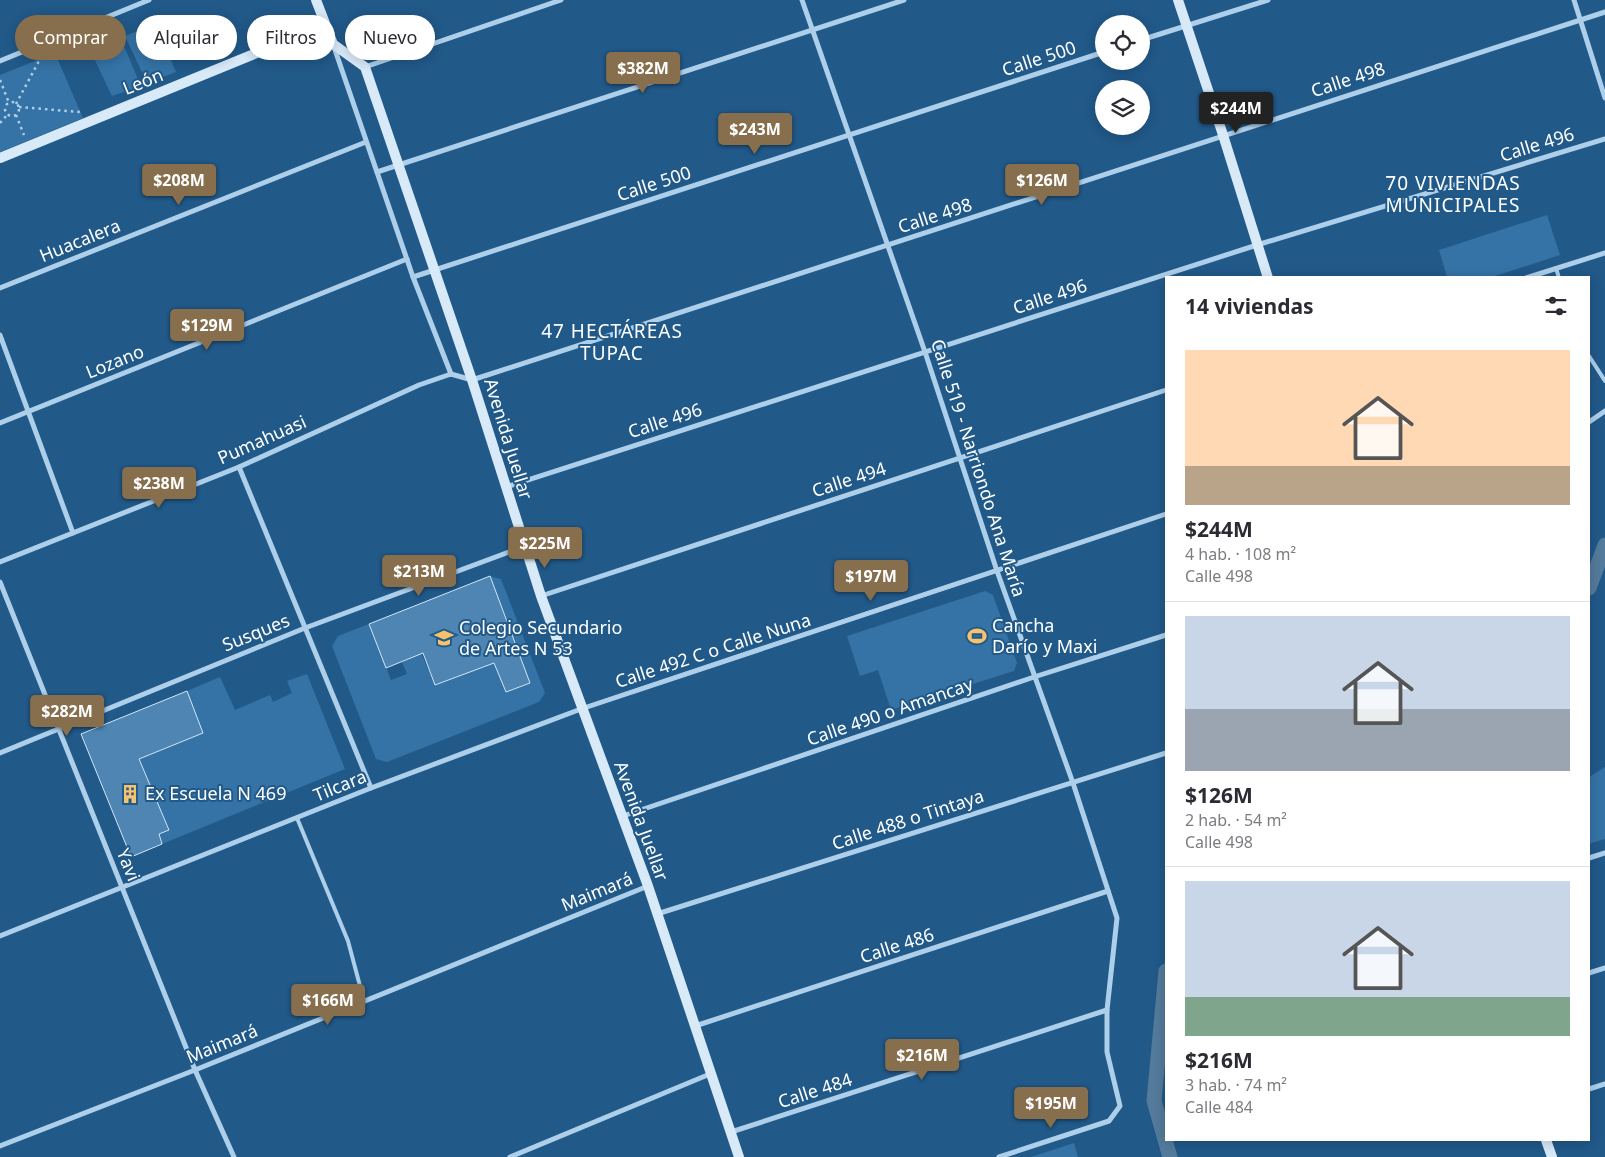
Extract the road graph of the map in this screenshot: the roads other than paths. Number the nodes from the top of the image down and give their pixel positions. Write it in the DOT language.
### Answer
graph roads {
  1 [pos="149,0"];
  2 [pos="316,0"];
  3 [pos="561,0"];
  4 [pos="802,0"];
  5 [pos="904,0"];
  6 [pos="1178,0"];
  7 [pos="1268,0"];
  8 [pos="1574,0"];
  9 [pos="1605,12"];
  10 [pos="322,15"];
  11 [pos="1580,20"];
  12 [pos="1186,25"];
  13 [pos="812,29"];
  14 [pos="1150,37"];
  15 [pos="335,45"];
  16 [pos="335,50"];
  17 [pos="1095,55"];
  18 [pos="247,57"];
  19 [pos="0,61"];
  20 [pos="365,67"];
  21 [pos="1605,98"];
  22 [pos="850,135"];
  23 [pos="1223,135"];
  24 [pos="1605,139"];
  25 [pos="366,142"];
  26 [pos="0,158"];
  27 [pos="399,163"];
  28 [pos="377,172"];
  29 [pos="1257,245"];
  30 [pos="887,246"];
  31 [pos="1605,253"];
  32 [pos="407,259"];
  33 [pos="1556,268"];
  34 [pos="435,269"];
  35 [pos="1267,276"];
  36 [pos="1532,276"];
  37 [pos="1558,276"];
  38 [pos="413,277"];
  39 [pos="0,288"];
  40 [pos="0,335"];
  41 [pos="925,352"];
  42 [pos="1590,358"];
  43 [pos="451,374"];
  44 [pos="472,380"];
  45 [pos="1605,381"];
  46 [pos="1165,390"];
  47 [pos="1605,411"];
  48 [pos="29,412"];
  49 [pos="1590,421"];
  50 [pos="0,423"];
  51 [pos="960,457"];
  52 [pos="238,467"];
  53 [pos="506,487"];
  54 [pos="1165,514"];
  55 [pos="72,533"];
  56 [pos="525,546"];
  57 [pos="0,562"];
  58 [pos="997,571"];
  59 [pos="0,582"];
  60 [pos="541,596"];
  61 [pos="305,628"];
  62 [pos="1165,635"];
  63 [pos="1034,677"];
  64 [pos="581,709"];
  65 [pos="58,729"];
  66 [pos="0,753"];
  67 [pos="1165,753"];
  68 [pos="1072,782"];
  69 [pos="371,788"];
  70 [pos="622,816"];
  71 [pos="297,818"];
  72 [pos="1605,853"];
  73 [pos="1590,858"];
  74 [pos="648,886"];
  75 [pos="122,888"];
  76 [pos="1108,891"];
  77 [pos="657,914"];
  78 [pos="0,936"];
  79 [pos="1605,968"];
  80 [pos="1590,973"];
  81 [pos="364,1001"];
  82 [pos="1107,1010"];
  83 [pos="694,1026"];
  84 [pos="195,1070"];
  85 [pos="710,1074"];
  86 [pos="1605,1084"];
  87 [pos="1590,1089"];
  88 [pos="731,1132"];
  89 [pos="1546,1141"];
  90 [pos="0,1146"];
  91 [pos="234,1157"];
  92 [pos="510,1157"];
  93 [pos="739,1157"];
  94 [pos="999,1157"];
  95 [pos="1552,1157"];
  1 -- 19 [label="street"];
  2 -- 10 [label="street"];
  3 -- 20 [label="street"];
  4 -- 13 [label="street, Calle 519 - Narriondo Ana María"];
  5 -- 13 [label="street"];
  6 -- 12 [label="street"];
  7 -- 12 [label="street"];
  8 -- 11 [label="street"];
  9 -- 11 [label="street, Calle 498"];
  11 -- 21 [label="street"];
  11 -- 23 [label="street, Calle 498"];
  12 -- 14 [label="street"];
  12 -- 23 [label="street"];
  13 -- 22 [label="street, Calle 519 - Narriondo Ana María"];
  13 -- 27 [label="street"];
  15 -- 20 [label="street"];
  16 -- 25 [label="street"];
  17 -- 22 [label="street, Calle 500"];
  18 -- 26 [label="street, León"];
  20 -- 27 [label="street, Avenida Juellar"];
  22 -- 30 [label="street, Calle 519 - Narriondo Ana María"];
  22 -- 34 [label="street, Calle 500"];
  23 -- 29 [label="street"];
  23 -- 30 [label="street, Calle 498"];
  24 -- 29 [label="street, Calle 496"];
  25 -- 28 [label="street"];
  25 -- 39 [label="street, Huacalera"];
  27 -- 28 [label="street"];
  27 -- 34 [label="street, Avenida Juellar"];
  28 -- 32 [label="street"];
  29 -- 35 [label="street"];
  29 -- 41 [label="street, Calle 496"];
  30 -- 41 [label="street, Calle 519 - Narriondo Ana María"];
  30 -- 44 [label="street, Calle 498"];
  31 -- 33 [label="street"];
  32 -- 38 [label="street"];
  32 -- 48 [label="street, Lozano"];
  33 -- 36 [label="street"];
  33 -- 37 [label="lane"];
  34 -- 38 [label="street, Calle 500"];
  34 -- 44 [label="street, Avenida Juellar"];
  38 -- 43 [label="street"];
  40 -- 48 [label="street"];
  41 -- 51 [label="street, Calle 519 - Narriondo Ana María"];
  41 -- 53 [label="street, Calle 496"];
  42 -- 45 [label="lane"];
  43 -- 44 [label="street"];
  43 -- 52 [label="street, Pumahuasi"];
  44 -- 53 [label="street, Avenida Juellar"];
  46 -- 51 [label="street, Calle 494"];
  47 -- 49 [label="street"];
  48 -- 50 [label="street, Lozano"];
  48 -- 55 [label="street"];
  51 -- 58 [label="street, Calle 519 - Narriondo Ana María"];
  51 -- 60 [label="street, Calle 494"];
  52 -- 55 [label="street, Pumahuasi"];
  52 -- 61 [label="street"];
  53 -- 56 [label="street, Avenida Juellar"];
  54 -- 58 [label="street, Calle 492 C o Calle Nuna"];
  55 -- 57 [label="street, Pumahuasi"];
  56 -- 60 [label="street, Avenida Juellar"];
  56 -- 61 [label="street, Susques"];
  58 -- 63 [label="street, Calle 519 - Narriondo Ana María"];
  58 -- 64 [label="street, Calle 492 C o Calle Nuna"];
  59 -- 65 [label="street, Yavi"];
  60 -- 64 [label="street, Avenida Juellar"];
  61 -- 65 [label="street, Susques"];
  61 -- 69 [label="street"];
  62 -- 63 [label="street, Calle 490 o Amancay"];
  63 -- 68 [label="street, Calle 519 - Narriondo Ana María"];
  63 -- 70 [label="street, Calle 490 o Amancay"];
  64 -- 69 [label="street, Tilcara"];
  64 -- 70 [label="street, Avenida Juellar"];
  65 -- 66 [label="street, Susques"];
  65 -- 75 [label="street, Yavi"];
  67 -- 68 [label="street, Calle 488 o Tintaya"];
  68 -- 76 [label="street, Calle 519 - Narriondo Ana María"];
  68 -- 77 [label="street, Calle 488 o Tintaya"];
  69 -- 71 [label="street, Tilcara"];
  70 -- 74 [label="street, Avenida Juellar"];
  71 -- 75 [label="street, Tilcara"];
  71 -- 81 [label="lane"];
  72 -- 73 [label="street"];
  74 -- 77 [label="street, Avenida Juellar"];
  74 -- 81 [label="street, Maimará"];
  75 -- 78 [label="street, Tilcara"];
  75 -- 84 [label="street, Yavi"];
  76 -- 82 [label="street, Calle 519 - Narriondo Ana María"];
  76 -- 83 [label="street, Calle 486"];
  77 -- 83 [label="street, Avenida Juellar"];
  79 -- 80 [label="street"];
  81 -- 84 [label="street, Maimará"];
  82 -- 88 [label="street, Calle 484"];
  82 -- 94 [label="street, Calle 519 - Narriondo Ana María"];
  83 -- 85 [label="street, Avenida Juellar"];
  84 -- 90 [label="street, Maimará"];
  84 -- 91 [label="street, Yavi"];
  85 -- 88 [label="street, Avenida Juellar"];
  85 -- 92 [label="street"];
  86 -- 87 [label="street"];
  88 -- 93 [label="street, Avenida Juellar"];
  89 -- 95 [label="street"];
}
